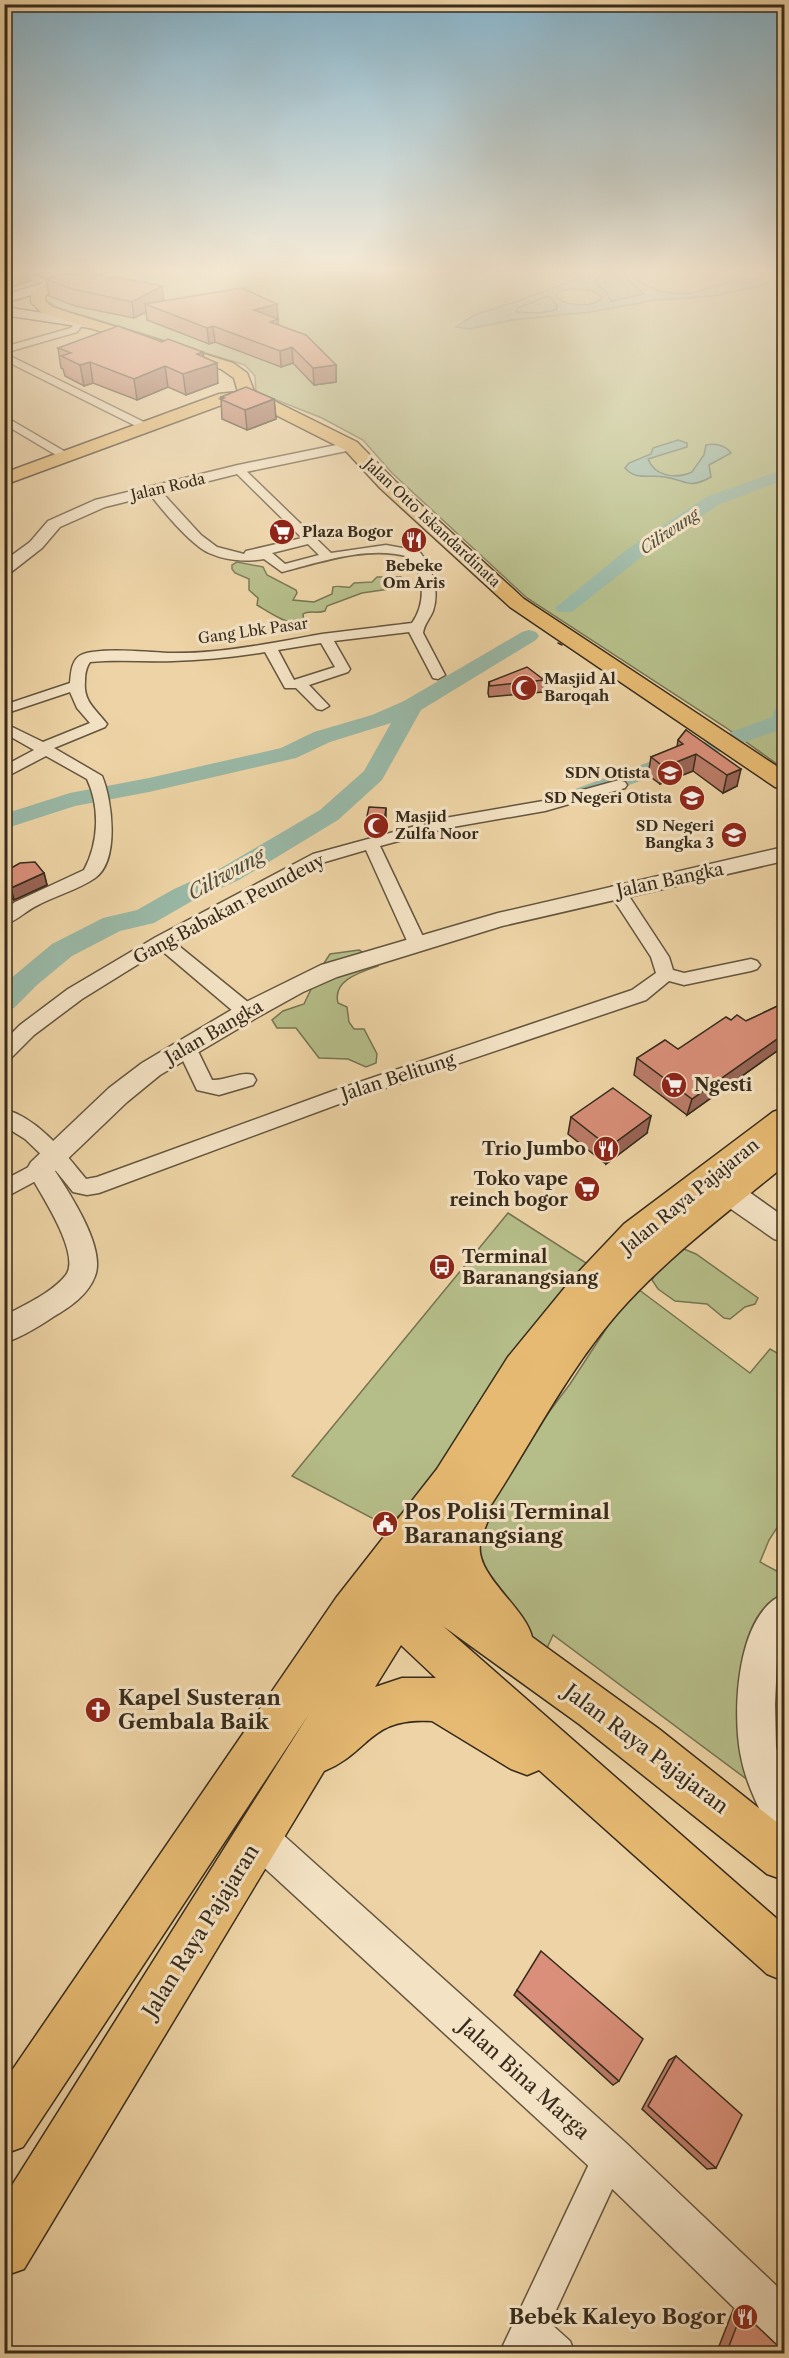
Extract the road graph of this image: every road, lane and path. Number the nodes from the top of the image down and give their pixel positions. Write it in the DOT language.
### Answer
graph roads {
  1 [pos="54,381"];
  2 [pos="243,381"];
  3 [pos="270,405"];
  4 [pos="4,419"];
  5 [pos="146,427"];
  6 [pos="17,428"];
  7 [pos="4,432"];
  8 [pos="351,446"];
  9 [pos="65,456"];
  10 [pos="238,469"];
  11 [pos="4,480"];
  12 [pos="153,490"];
  13 [pos="310,540"];
  14 [pos="239,556"];
  15 [pos="328,557"];
  16 [pos="4,569"];
  17 [pos="417,627"];
  18 [pos="326,638"];
  19 [pos="269,647"];
  20 [pos="438,675"];
  21 [pos="299,683"];
  22 [pos="76,686"];
  23 [pos="322,706"];
  24 [pos="4,710"];
  25 [pos="4,727"];
  26 [pos="45,748"];
  27 [pos="4,773"];
  28 [pos="784,782"];
  29 [pos="619,785"];
  30 [pos="371,844"];
  31 [pos="784,854"];
  32 [pos="617,891"];
  33 [pos="4,919"];
  34 [pos="162,941"];
  35 [pos="417,943"];
  36 [pos="751,965"];
  37 [pos="665,974"];
  38 [pos="248,1012"];
  39 [pos="187,1048"];
  40 [pos="4,1053"];
  41 [pos="246,1080"];
  42 [pos="4,1116"];
  43 [pos="784,1120"];
  44 [pos="784,1148"];
  45 [pos="47,1162"];
  46 [pos="4,1190"];
  47 [pos="728,1192"];
  48 [pos="784,1231"];
  49 [pos="593,1297"];
  50 [pos="4,1331"];
  51 [pos="488,1476"];
  52 [pos="393,1587"];
  53 [pos="784,1611"];
  54 [pos="538,1668"];
  55 [pos="284,1794"];
  56 [pos="784,1821"];
  57 [pos="635,1826"];
  58 [pos="258,1837"];
  59 [pos="784,1857"];
  60 [pos="784,1957"];
  61 [pos="4,2128"];
  62 [pos="610,2157"];
  63 [pos="4,2249"];
  64 [pos="784,2325"];
  65 [pos="523,2341"];
  66 [pos="557,2354"];
  1 -- 5 [label="street"];
  2 -- 3 [label="main road, Jalan Otto Iskandardinata"];
  3 -- 5 [label="main road"];
  3 -- 8 [label="main road, Jalan Otto Iskandardinata"];
  4 -- 6 [label="street"];
  5 -- 9 [label="main road"];
  6 -- 7 [label="street"];
  6 -- 9 [label="street"];
  8 -- 10 [label="street, Jalan Roda"];
  8 -- 28 [label="main road, Jalan Otto Iskandardinata"];
  9 -- 11 [label="main road"];
  10 -- 12 [label="street, Jalan Roda"];
  10 -- 13 [label="street"];
  12 -- 14 [label="street"];
  12 -- 16 [label="street, Jalan Roda"];
  13 -- 14 [label="street"];
  13 -- 15 [label="street"];
  14 -- 15 [label="street"];
  15 -- 17 [label="street"];
  17 -- 18 [label="street, Gang Lbk Pasar"];
  17 -- 20 [label="street"];
  18 -- 19 [label="street, Gang Lbk Pasar"];
  18 -- 21 [label="street"];
  19 -- 21 [label="street"];
  19 -- 22 [label="street, Gang Lbk Pasar"];
  21 -- 23 [label="street"];
  22 -- 24 [label="street"];
  22 -- 26 [label="street"];
  25 -- 26 [label="street"];
  26 -- 27 [label="street"];
  26 -- 33 [label="street"];
  29 -- 30 [label="street, Gang Babakan Peundeuy"];
  30 -- 34 [label="street, Gang Babakan Peundeuy"];
  30 -- 35 [label="street"];
  31 -- 32 [label="street, Jalan Bangka"];
  32 -- 35 [label="street, Jalan Bangka"];
  32 -- 37 [label="street"];
  34 -- 38 [label="street"];
  34 -- 40 [label="street, Gang Babakan Peundeuy"];
  35 -- 38 [label="street, Jalan Bangka"];
  36 -- 37 [label="street"];
  37 -- 45 [label="street, Jalan Belitung"];
  38 -- 39 [label="street, Jalan Bangka"];
  39 -- 41 [label="street"];
  39 -- 45 [label="street, Jalan Bangka"];
  42 -- 45 [label="street"];
  43 -- 49 [label="main road, Jalan Raya Pajajaran"];
  44 -- 47 [label="main road, Jalan Raya Pajajaran"];
  45 -- 46 [label="street"];
  45 -- 50 [label="street"];
  47 -- 48 [label="street"];
  47 -- 49 [label="main road, Jalan Raya Pajajaran"];
  49 -- 51 [label="main road, Jalan Raya Pajajaran"];
  49 -- 52 [label="main road, Jalan Raya Pajajaran"];
  51 -- 52 [label="main road, Jalan Raya Pajajaran"];
  51 -- 54 [label="main road"];
  52 -- 54 [label="main road, Jalan Raya Pajajaran"];
  52 -- 55 [label="main road, Jalan Raya Pajajaran"];
  52 -- 57 [label="main road"];
  52 -- 61 [label="main road, Jalan Raya Pajajaran"];
  53 -- 56 [label="street"];
  54 -- 59 [label="main road, Jalan Raya Pajajaran"];
  55 -- 57 [label="main road"];
  55 -- 58 [label="main road, Jalan Raya Pajajaran"];
  57 -- 60 [label="main road"];
  58 -- 62 [label="street, Jalan Bina Marga"];
  58 -- 63 [label="main road, Jalan Raya Pajajaran"];
  62 -- 64 [label="street, Jalan Bina Marga"];
  62 -- 65 [label="street"];
  65 -- 66 [label="street"];
}
